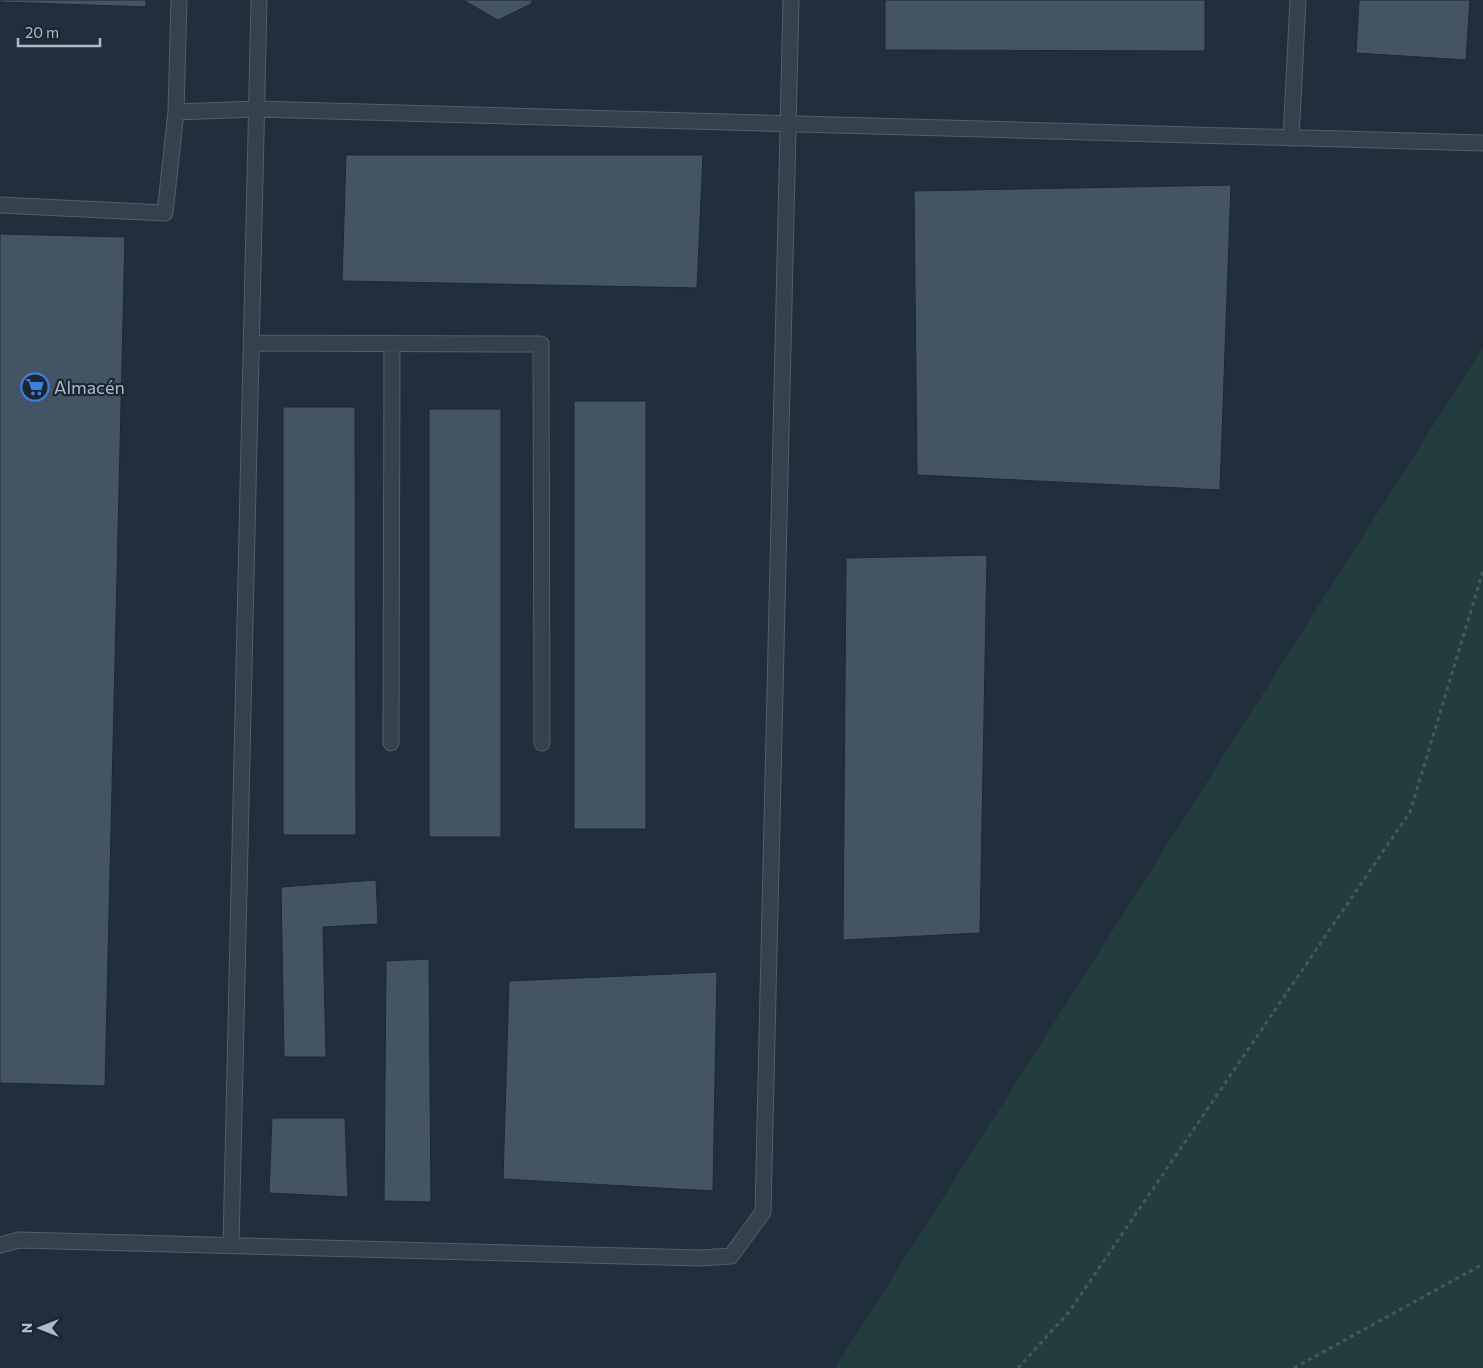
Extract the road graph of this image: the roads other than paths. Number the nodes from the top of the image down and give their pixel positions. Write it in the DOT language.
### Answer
graph roads {
  1 [pos="179,0"];
  2 [pos="259,0"];
  3 [pos="791,0"];
  4 [pos="1298,0"];
  5 [pos="256,109"];
  6 [pos="176,112"];
  7 [pos="788,124"];
  8 [pos="1291,138"];
  9 [pos="1483,143"];
  10 [pos="0,205"];
  11 [pos="251,343"];
  12 [pos="392,344"];
  13 [pos="391,743"];
  14 [pos="542,743"];
  15 [pos="0,1245"];
  16 [pos="231,1246"];
  1 -- 6 [label="lane"];
  2 -- 5 [label="lane"];
  3 -- 7 [label="lane"];
  4 -- 8 [label="lane"];
  5 -- 6 [label="lane"];
  5 -- 7 [label="lane"];
  5 -- 11 [label="lane"];
  6 -- 10 [label="lane"];
  7 -- 8 [label="lane"];
  7 -- 16 [label="lane"];
  8 -- 9 [label="lane"];
  11 -- 12 [label="lane"];
  11 -- 16 [label="lane"];
  12 -- 13 [label="lane"];
  12 -- 14 [label="lane"];
  15 -- 16 [label="lane"];
}
